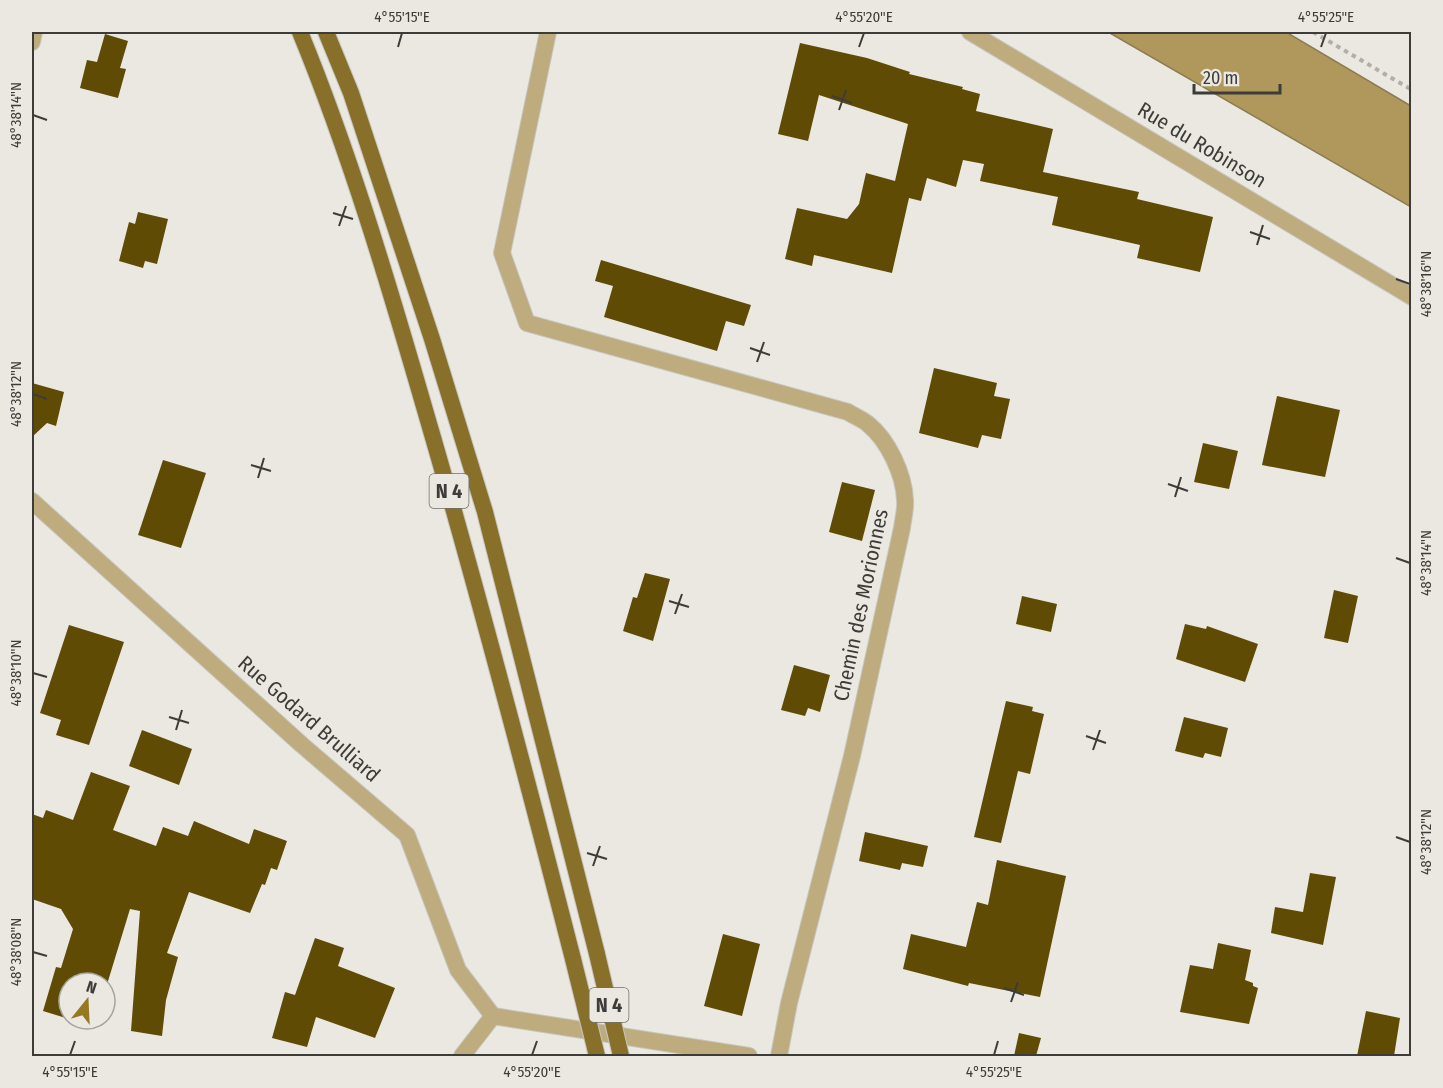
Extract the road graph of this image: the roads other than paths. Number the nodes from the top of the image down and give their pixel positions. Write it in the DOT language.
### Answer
graph roads {
  1 [pos="34,32"];
  2 [pos="300,32"];
  3 [pos="326,32"];
  4 [pos="548,32"];
  5 [pos="970,32"];
  6 [pos="32,42"];
  7 [pos="1412,297"];
  8 [pos="32,501"];
  9 [pos="493,1016"];
  10 [pos="462,1056"];
  11 [pos="597,1056"];
  12 [pos="621,1056"];
  13 [pos="750,1056"];
  14 [pos="779,1056"];
  1 -- 6 [label="street"];
  2 -- 11 [label="highway, N 4, bridge"];
  3 -- 12 [label="highway, N 4, bridge"];
  4 -- 14 [label="street, Chemin des Morionnes"];
  5 -- 7 [label="street, Rue du Robinson"];
  8 -- 9 [label="street, Rue Godard Brulliard"];
  9 -- 10 [label="street"];
  9 -- 13 [label="street"];
}
